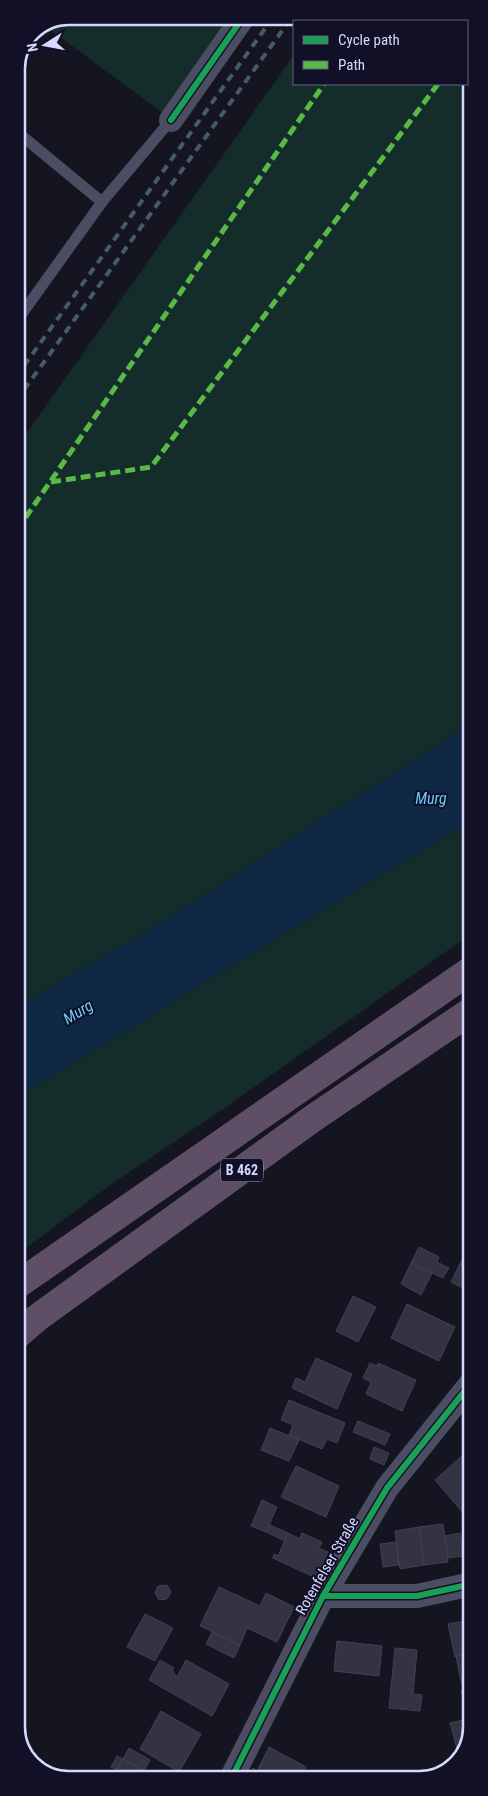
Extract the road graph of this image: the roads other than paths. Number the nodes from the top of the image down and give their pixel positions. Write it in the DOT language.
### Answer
graph roads {
  1 [pos="238,25"];
  2 [pos="171,120"];
  3 [pos="25,139"];
  4 [pos="102,202"];
  5 [pos="25,309"];
  6 [pos="463,976"];
  7 [pos="463,1016"];
  8 [pos="25,1279"];
  9 [pos="25,1328"];
  10 [pos="463,1393"];
  11 [pos="463,1586"];
  12 [pos="323,1596"];
  13 [pos="235,1771"];
  1 -- 2 [label="street"];
  2 -- 4 [label="lane"];
  3 -- 4 [label="lane"];
  4 -- 5 [label="lane"];
  6 -- 8 [label="highway, B 462"];
  7 -- 9 [label="highway, B 462"];
  10 -- 12 [label="street, Rotenfelser Straße"];
  11 -- 12 [label="street"];
  12 -- 13 [label="street, Rotenfelser Straße"];
}
